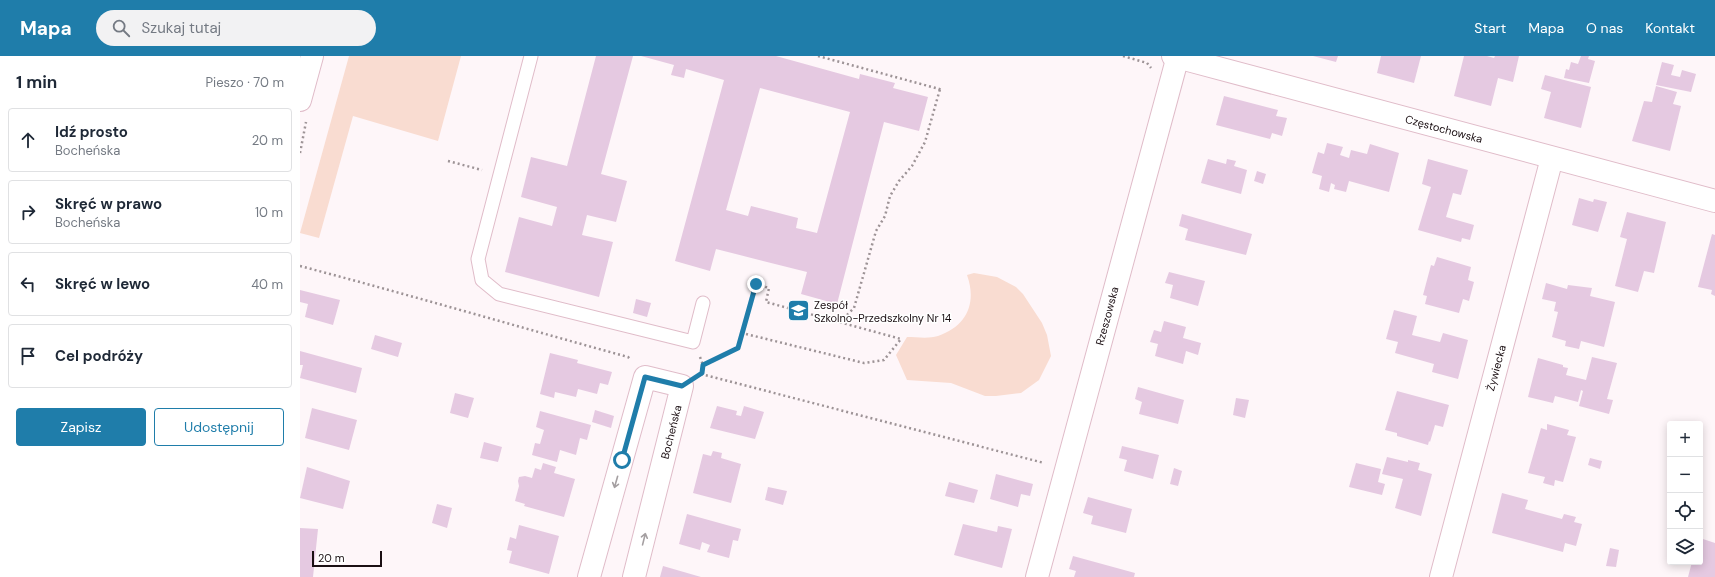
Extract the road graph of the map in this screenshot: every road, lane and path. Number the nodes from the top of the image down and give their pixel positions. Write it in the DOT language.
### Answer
graph roads {
  1 [pos="312,56"];
  2 [pos="531,56"];
  3 [pos="818,56"];
  4 [pos="1123,56"];
  5 [pos="1149,56"];
  6 [pos="1177,56"];
  7 [pos="300,95"];
  8 [pos="1552,158"];
  9 [pos="448,161"];
  10 [pos="500,174"];
  11 [pos="1715,201"];
  12 [pos="300,266"];
  13 [pos="703,303"];
  14 [pos="840,322"];
  15 [pos="742,333"];
  16 [pos="702,373"];
  17 [pos="645,377"];
  18 [pos="682,386"];
  19 [pos="1046,463"];
  20 [pos="589,577"];
  21 [pos="634,577"];
  22 [pos="1037,577"];
  23 [pos="1440,577"];
  1 -- 7 [label="street"];
  2 -- 10 [label="lane"];
  3 -- 14 [label="path"];
  4 -- 5 [label="path"];
  6 -- 8 [label="street, Częstochowska"];
  6 -- 22 [label="street, Rzeszowska"];
  8 -- 11 [label="street, Częstochowska"];
  8 -- 23 [label="street, Żywiecka"];
  9 -- 10 [label="path"];
  10 -- 13 [label="lane"];
  12 -- 17 [label="path"];
  14 -- 15 [label="path"];
  14 -- 15 [label="path"];
  15 -- 16 [label="path"];
  16 -- 18 [label="path"];
  16 -- 19 [label="path"];
  17 -- 18 [label="street"];
  17 -- 20 [label="street, one-way"];
  21 -- 18 [label="street, Bocheńska, one-way"];
}
